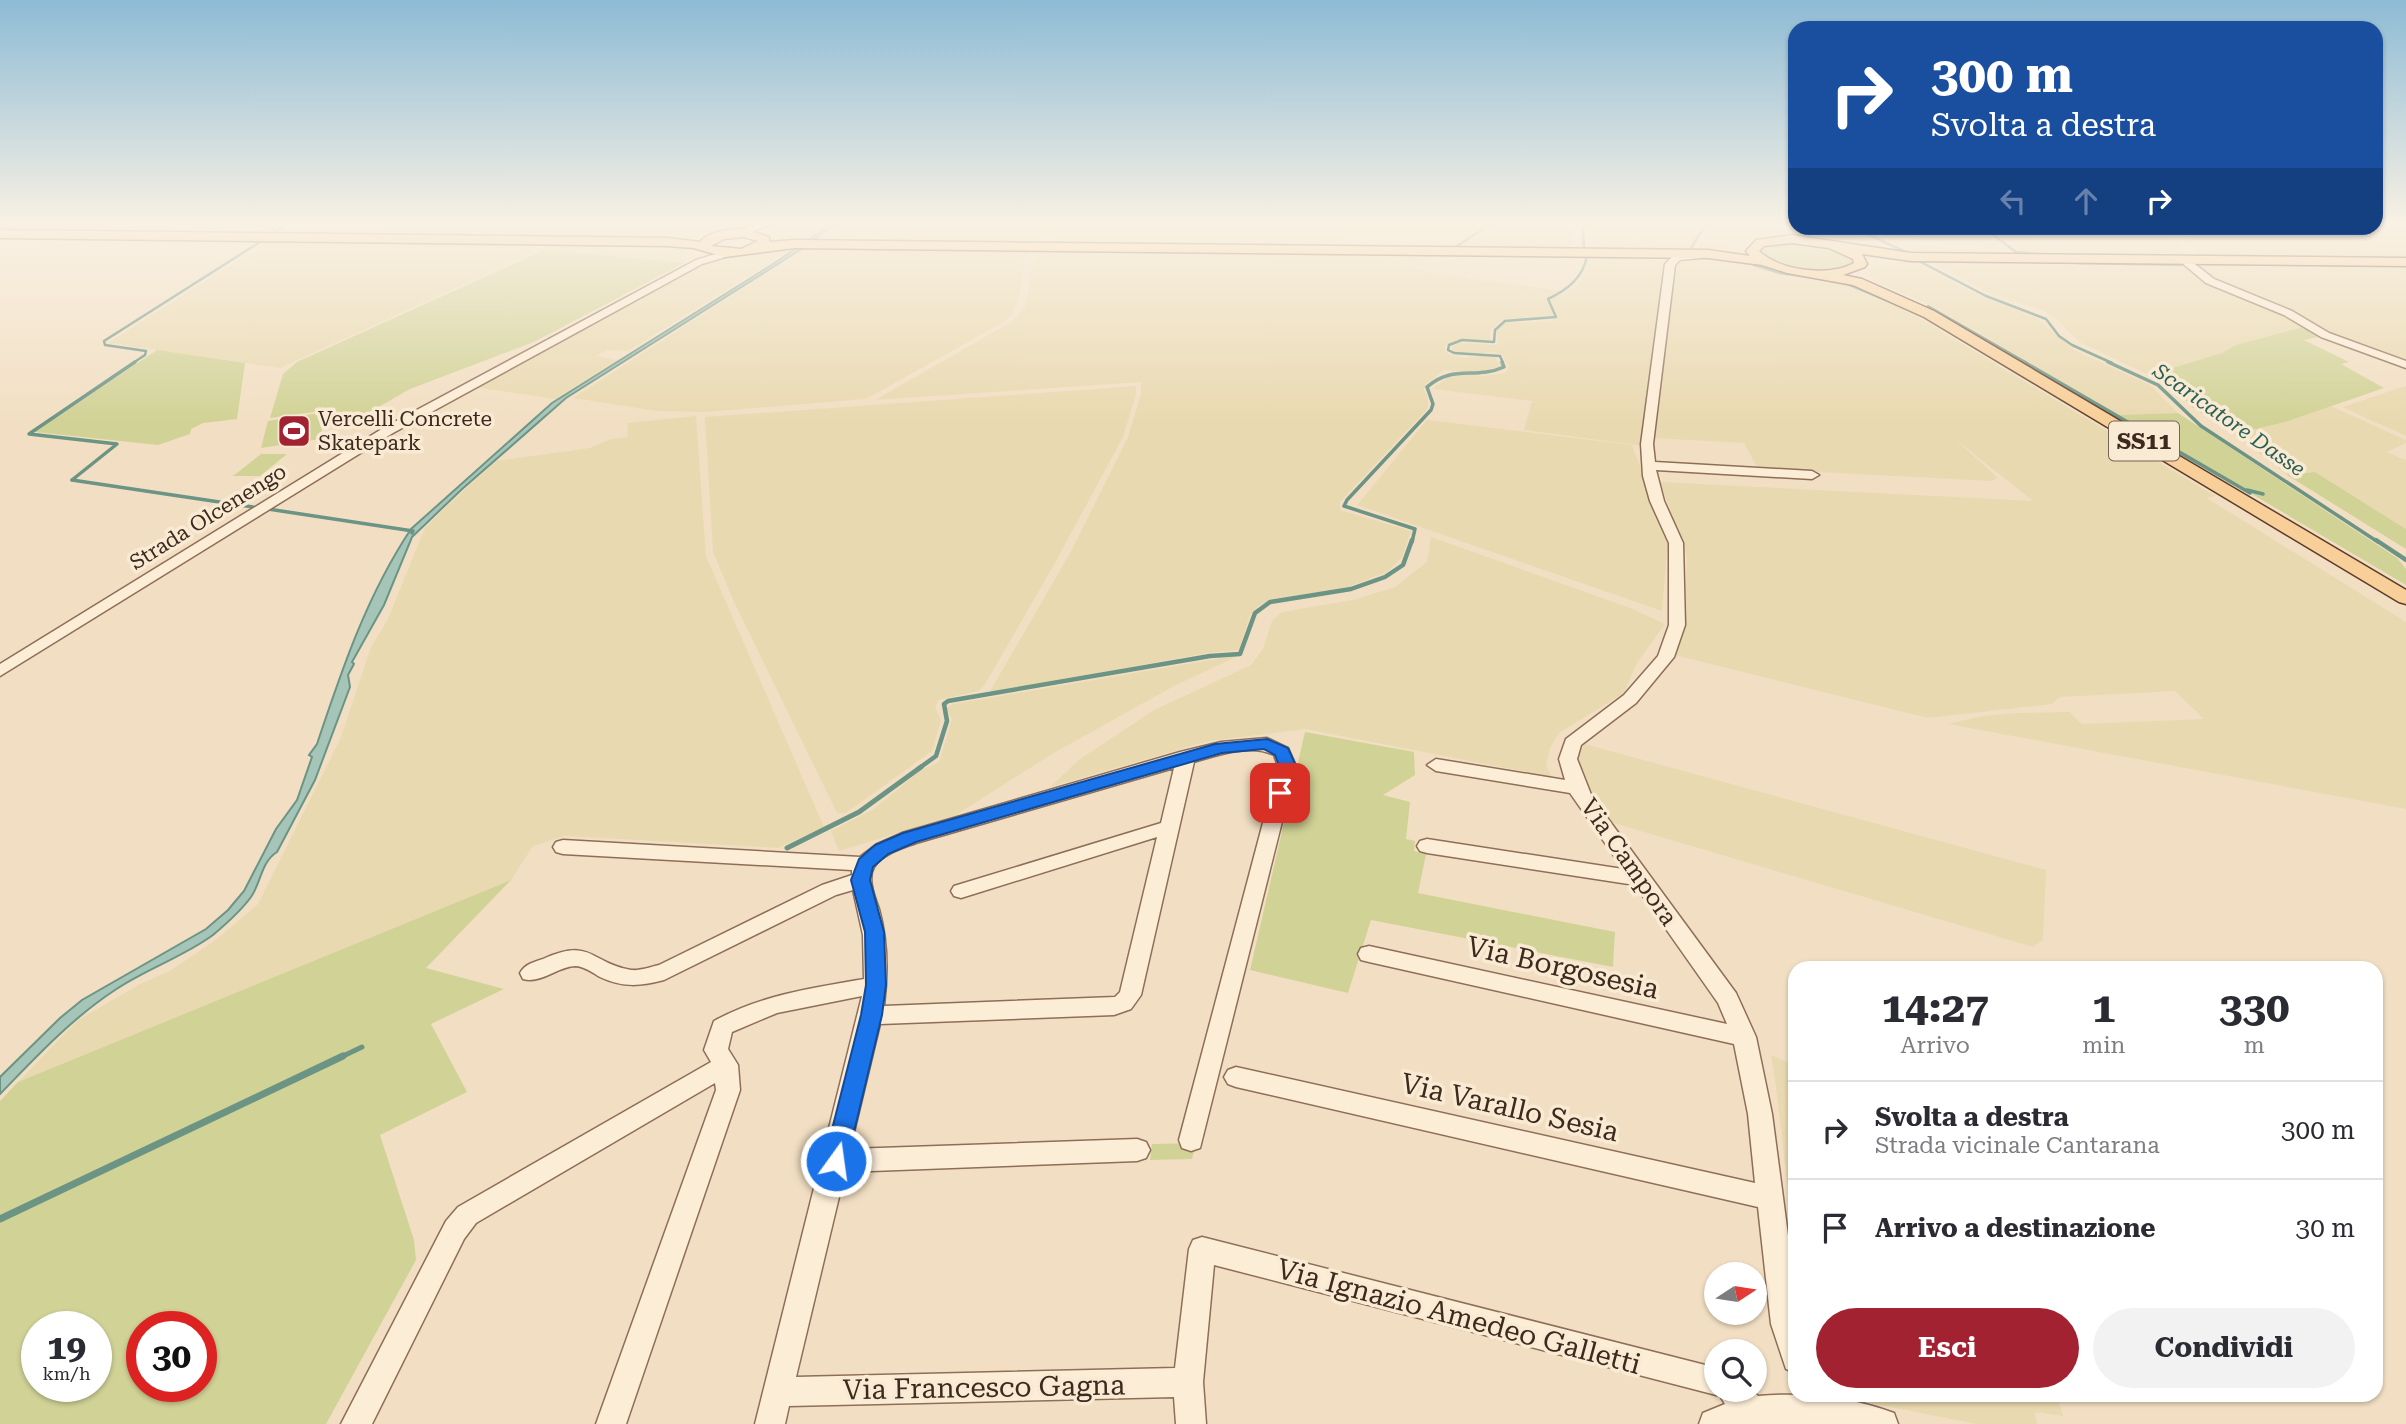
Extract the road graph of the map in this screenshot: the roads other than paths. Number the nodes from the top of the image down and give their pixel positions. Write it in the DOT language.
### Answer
graph roads {
  1 [pos="649,288"];
  2 [pos="1667,288"];
  3 [pos="2228,288"];
  4 [pos="1878,289"];
  5 [pos="2406,365"];
  6 [pos="1649,466"];
  7 [pos="1812,475"];
  8 [pos="2406,598"];
  9 [pos="0,671"];
  10 [pos="1186,756"];
  11 [pos="1436,765"];
  12 [pos="1577,788"];
  13 [pos="1169,827"];
  14 [pos="1427,846"];
  15 [pos="563,847"];
  16 [pos="863,872"];
  17 [pos="1640,879"];
  18 [pos="961,891"];
  19 [pos="1369,954"];
  20 [pos="531,973"];
  21 [pos="876,985"];
  22 [pos="872,1015"];
  23 [pos="1744,1037"];
  24 [pos="726,1065"];
  25 [pos="1236,1077"];
  26 [pos="1191,1140"];
  27 [pos="1137,1150"];
  28 [pos="836,1161"];
  29 [pos="1770,1198"];
  30 [pos="1788,1334"];
  31 [pos="1704,1380"];
  32 [pos="1188,1382"];
  33 [pos="780,1392"];
  34 [pos="1743,1402"];
  35 [pos="1811,1409"];
  36 [pos="1752,1411"];
  37 [pos="356,1424"];
  38 [pos="611,1424"];
  39 [pos="770,1424"];
  40 [pos="1191,1424"];
  41 [pos="1714,1424"];
  42 [pos="1883,1424"];
  1 -- 9 [label="street, Strada Olcenengo"];
  2 -- 6 [label="street, Via Campora"];
  3 -- 5 [label="street"];
  4 -- 8 [label="main road, SS11"];
  6 -- 7 [label="street"];
  6 -- 12 [label="street, Via Campora"];
  10 -- 13 [label="street"];
  10 -- 16 [label="street"];
  10 -- 26 [label="street"];
  11 -- 12 [label="street"];
  12 -- 17 [label="street, Via Campora"];
  13 -- 18 [label="street"];
  13 -- 22 [label="street"];
  14 -- 17 [label="street"];
  15 -- 16 [label="street"];
  16 -- 20 [label="street"];
  16 -- 21 [label="street"];
  17 -- 23 [label="street, Via Campora"];
  19 -- 23 [label="street, Via Borgosesia"];
  21 -- 22 [label="street"];
  21 -- 24 [label="street"];
  22 -- 28 [label="street"];
  23 -- 29 [label="street, Via Campora"];
  24 -- 37 [label="street"];
  24 -- 38 [label="street"];
  25 -- 29 [label="street, Via Varallo Sesia"];
  27 -- 28 [label="street"];
  28 -- 33 [label="street"];
  29 -- 30 [label="street, Via Campora"];
  31 -- 32 [label="street, Via Ignazio Amedeo Galletti"];
  32 -- 33 [label="street, Via Francesco Gagna"];
  32 -- 40 [label="street"];
  33 -- 39 [label="street"];
  34 -- 36 [label="street"];
  35 -- 36 [label="street"];
  35 -- 42 [label="street"];
  36 -- 41 [label="street"];
}
